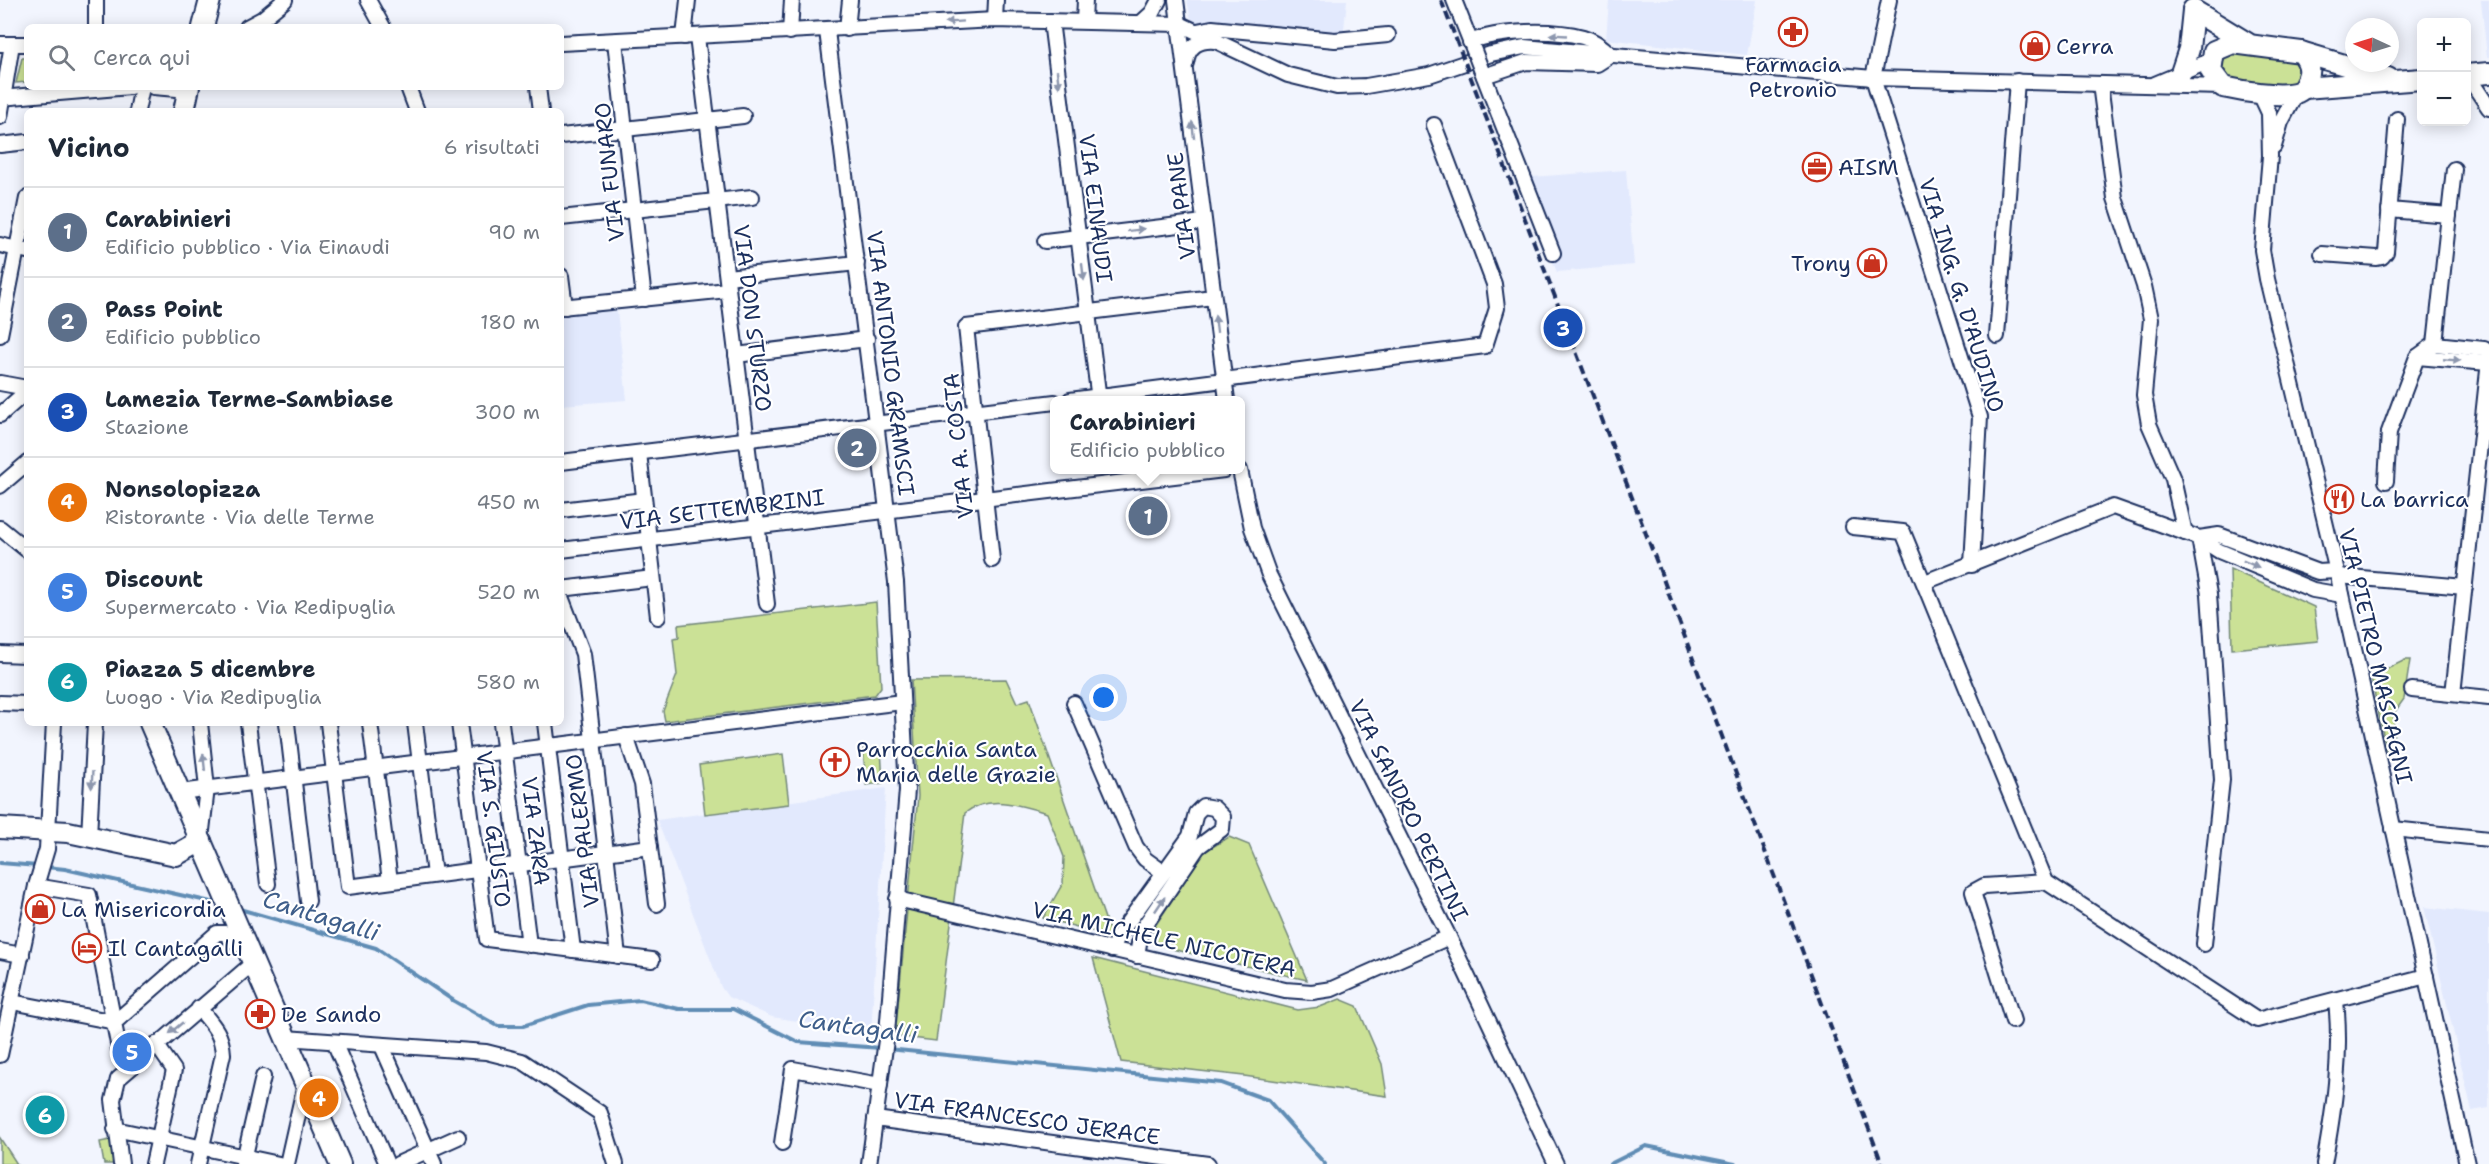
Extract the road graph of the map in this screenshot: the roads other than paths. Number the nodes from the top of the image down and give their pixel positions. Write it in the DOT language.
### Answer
graph roads {
  1 [pos="96,0"];
  2 [pos="210,0"];
  3 [pos="285,0"];
  4 [pos="368,0"];
  5 [pos="688,0"];
  6 [pos="792,0"];
  7 [pos="850,0"];
  8 [pos="996,0"];
  9 [pos="1085,0"];
  10 [pos="1159,0"];
  11 [pos="1176,0"];
  12 [pos="1454,0"];
  13 [pos="1889,0"];
  14 [pos="2190,5"];
  15 [pos="995,20"];
  16 [pos="1051,21"];
  17 [pos="1084,21"];
  18 [pos="1141,23"];
  19 [pos="96,24"];
  20 [pos="204,24"];
  21 [pos="253,24"];
  22 [pos="381,24"];
  23 [pos="1180,24"];
  24 [pos="847,29"];
  25 [pos="827,31"];
  26 [pos="1197,31"];
  27 [pos="790,32"];
  28 [pos="1388,35"];
  29 [pos="691,37"];
  30 [pos="615,41"];
  31 [pos="1220,42"];
  32 [pos="564,43"];
  33 [pos="2247,43"];
  34 [pos="6,44"];
  35 [pos="24,44"];
  36 [pos="1472,45"];
  37 [pos="2301,52"];
  38 [pos="1611,55"];
  39 [pos="2212,58"];
  40 [pos="1185,68"];
  41 [pos="1482,72"];
  42 [pos="2181,73"];
  43 [pos="2489,73"];
  44 [pos="2471,75"];
  45 [pos="1873,78"];
  46 [pos="2417,79"];
  47 [pos="2017,81"];
  48 [pos="2399,81"];
  49 [pos="2471,81"];
  50 [pos="2100,84"];
  51 [pos="2147,86"];
  52 [pos="2223,87"];
  53 [pos="92,90"];
  54 [pos="141,90"];
  55 [pos="189,90"];
  56 [pos="409,90"];
  57 [pos="538,90"];
  58 [pos="2300,90"];
  59 [pos="2253,92"];
  60 [pos="2,97"];
  61 [pos="138,108"];
  62 [pos="185,108"];
  63 [pos="416,108"];
  64 [pos="541,108"];
  65 [pos="2489,108"];
  66 [pos="743,116"];
  67 [pos="0,117"];
  68 [pos="2397,119"];
  69 [pos="708,120"];
  70 [pos="1434,125"];
  71 [pos="625,129"];
  72 [pos="564,136"];
  73 [pos="24,142"];
  74 [pos="0,144"];
  75 [pos="2270,156"];
  76 [pos="2454,169"];
  77 [pos="752,197"];
  78 [pos="717,201"];
  79 [pos="634,210"];
  80 [pos="2389,210"];
  81 [pos="2449,215"];
  82 [pos="564,218"];
  83 [pos="1204,222"];
  84 [pos="24,229"];
  85 [pos="1078,237"];
  86 [pos="1045,241"];
  87 [pos="0,245"];
  88 [pos="22,250"];
  89 [pos="1552,253"];
  90 [pos="2322,254"];
  91 [pos="857,263"];
  92 [pos="728,283"];
  93 [pos="1213,297"];
  94 [pos="645,299"];
  95 [pos="564,307"];
  96 [pos="1088,312"];
  97 [pos="0,334"];
  98 [pos="1997,336"];
  99 [pos="867,339"];
  100 [pos="2435,344"];
  101 [pos="736,355"];
  102 [pos="2417,357"];
  103 [pos="2489,359"];
  104 [pos="1223,382"];
  105 [pos="0,383"];
  106 [pos="24,389"];
  107 [pos="24,393"];
  108 [pos="1099,396"];
  109 [pos="1121,396"];
  110 [pos="1226,396"];
  111 [pos="1050,403"];
  112 [pos="976,412"];
  113 [pos="0,415"];
  114 [pos="878,424"];
  115 [pos="747,440"];
  116 [pos="639,453"];
  117 [pos="564,462"];
  118 [pos="24,466"];
  119 [pos="1147,474"];
  120 [pos="1241,474"];
  121 [pos="1108,476"];
  122 [pos="2386,481"];
  123 [pos="0,486"];
  124 [pos="985,498"];
  125 [pos="644,500"];
  126 [pos="564,510"];
  127 [pos="888,510"];
  128 [pos="757,526"];
  129 [pos="1853,527"];
  130 [pos="2185,533"];
  131 [pos="4,537"];
  132 [pos="2199,538"];
  133 [pos="649,539"];
  134 [pos="24,548"];
  135 [pos="564,550"];
  136 [pos="992,560"];
  137 [pos="1972,565"];
  138 [pos="2337,574"];
  139 [pos="653,578"];
  140 [pos="1925,582"];
  141 [pos="2465,587"];
  142 [pos="564,590"];
  143 [pos="2342,595"];
  144 [pos="767,604"];
  145 [pos="658,617"];
  146 [pos="566,628"];
  147 [pos="0,654"];
  148 [pos="24,655"];
  149 [pos="2412,690"];
  150 [pos="2453,694"];
  151 [pos="2489,698"];
  152 [pos="902,702"];
  153 [pos="0,703"];
  154 [pos="1074,703"];
  155 [pos="24,704"];
  156 [pos="54,726"];
  157 [pos="95,726"];
  158 [pos="151,726"];
  159 [pos="160,726"];
  160 [pos="200,726"];
  161 [pos="248,726"];
  162 [pos="287,726"];
  163 [pos="328,726"];
  164 [pos="370,726"];
  165 [pos="415,726"];
  166 [pos="459,726"];
  167 [pos="501,726"];
  168 [pos="545,726"];
  169 [pos="626,736"];
  170 [pos="593,741"];
  171 [pos="548,746"];
  172 [pos="505,751"];
  173 [pos="164,755"];
  174 [pos="464,756"];
  175 [pos="420,762"];
  176 [pos="376,767"];
  177 [pos="334,772"];
  178 [pos="293,778"];
  179 [pos="255,782"];
  180 [pos="207,788"];
  181 [pos="180,792"];
  182 [pos="0,828"];
  183 [pos="2394,829"];
  184 [pos="49,830"];
  185 [pos="89,836"];
  186 [pos="2489,839"];
  187 [pos="201,841"];
  188 [pos="650,847"];
  189 [pos="606,853"];
  190 [pos="562,859"];
  191 [pos="519,864"];
  192 [pos="478,870"];
  193 [pos="1163,872"];
  194 [pos="434,876"];
  195 [pos="390,881"];
  196 [pos="2046,882"];
  197 [pos="268,884"];
  198 [pos="36,886"];
  199 [pos="897,899"];
  200 [pos="308,901"];
  201 [pos="657,904"];
  202 [pos="1449,937"];
  203 [pos="245,944"];
  204 [pos="2204,944"];
  205 [pos="529,945"];
  206 [pos="573,950"];
  207 [pos="1112,950"];
  208 [pos="0,951"];
  209 [pos="22,955"];
  210 [pos="618,956"];
  211 [pos="1137,956"];
  212 [pos="652,960"];
  213 [pos="253,963"];
  214 [pos="2426,976"];
  215 [pos="2336,1001"];
  216 [pos="12,1002"];
  217 [pos="199,1008"];
  218 [pos="2013,1021"];
  219 [pos="115,1022"];
  220 [pos="285,1038"];
  221 [pos="334,1042"];
  222 [pos="156,1044"];
  223 [pos="382,1046"];
  224 [pos="0,1055"];
  225 [pos="129,1068"];
  226 [pos="263,1077"];
  227 [pos="881,1078"];
  228 [pos="305,1084"];
  229 [pos="875,1119"];
  230 [pos="116,1129"];
  231 [pos="458,1137"];
  232 [pos="159,1138"];
  233 [pos="782,1143"];
  234 [pos="202,1148"];
  235 [pos="428,1150"];
  236 [pos="1123,1158"];
  237 [pos="244,1160"];
  238 [pos="336,1160"];
  239 [pos="121,1164"];
  240 [pos="153,1164"];
  241 [pos="198,1164"];
  242 [pos="279,1164"];
  243 [pos="287,1164"];
  244 [pos="387,1164"];
  245 [pos="398,1164"];
  246 [pos="434,1164"];
  247 [pos="616,1164"];
  248 [pos="869,1164"];
  249 [pos="1208,1164"];
  250 [pos="1556,1164"];
  251 [pos="2324,1164"];
  252 [pos="2467,1164"];
  1 -- 19 [label="street"];
  2 -- 20 [label="main road"];
  3 -- 21 [label="street"];
  4 -- 22 [label="street"];
  5 -- 29 [label="street, VIA DON STURZO"];
  6 -- 27 [label="street"];
  7 -- 24 [label="street"];
  8 -- 15 [label="street"];
  9 -- 17 [label="street"];
  10 -- 18 [label="street"];
  11 -- 23 [label="street, VIA PANE"];
  12 -- 36 [label="street"];
  13 -- 45 [label="street"];
  14 -- 33 [label="main road"];
  14 -- 39 [label="main road"];
  14 -- 42 [label="main road"];
  15 -- 16 [label="street"];
  15 -- 24 [label="street, one-way"];
  16 -- 17 [label="street"];
  16 -- 85 [label="street, VIA EINAUDI, one-way"];
  17 -- 18 [label="street"];
  18 -- 23 [label="street"];
  23 -- 26 [label="street"];
  23 -- 40 [label="street, VIA PANE"];
  24 -- 25 [label="street"];
  25 -- 27 [label="street"];
  25 -- 91 [label="street, VIA ANTONIO GRAMSCI"];
  26 -- 28 [label="street"];
  26 -- 31 [label="street"];
  27 -- 29 [label="street"];
  29 -- 30 [label="street"];
  29 -- 69 [label="street, VIA DON STURZO"];
  30 -- 32 [label="street"];
  30 -- 71 [label="street, VIA FUNARO"];
  31 -- 38 [label="street"];
  31 -- 40 [label="street"];
  33 -- 37 [label="main road"];
  33 -- 39 [label="main road"];
  34 -- 35 [label="street"];
  34 -- 60 [label="street"];
  38 -- 36 [label="street, one-way"];
  36 -- 41 [label="street, bridge"];
  37 -- 48 [label="main road"];
  37 -- 58 [label="main road"];
  38 -- 41 [label="street"];
  38 -- 45 [label="street"];
  39 -- 42 [label="street"];
  39 -- 52 [label="main road"];
  83 -- 40 [label="street, VIA PANE, one-way"];
  41 -- 89 [label="street"];
  42 -- 51 [label="street"];
  43 -- 44 [label="main road"];
  45 -- 47 [label="street"];
  45 -- 137 [label="street, VIA ING. G. D'AUDINO"];
  46 -- 48 [label="main road"];
  47 -- 50 [label="street"];
  47 -- 98 [label="street"];
  48 -- 58 [label="main road"];
  49 -- 65 [label="street"];
  50 -- 51 [label="street"];
  50 -- 130 [label="street"];
  51 -- 52 [label="street"];
  52 -- 59 [label="main road"];
  53 -- 60 [label="street"];
  54 -- 61 [label="street"];
  55 -- 62 [label="main road"];
  56 -- 63 [label="street"];
  57 -- 64 [label="street"];
  58 -- 59 [label="main road"];
  58 -- 75 [label="street"];
  59 -- 75 [label="street"];
  60 -- 67 [label="street"];
  66 -- 69 [label="street"];
  68 -- 80 [label="street"];
  69 -- 71 [label="street"];
  69 -- 78 [label="street, VIA DON STURZO"];
  70 -- 104 [label="street"];
  71 -- 72 [label="street"];
  71 -- 79 [label="street, VIA FUNARO"];
  73 -- 74 [label="street"];
  75 -- 138 [label="street, VIA PIETRO MASCAGNI"];
  76 -- 81 [label="street"];
  77 -- 78 [label="street"];
  78 -- 79 [label="street"];
  78 -- 92 [label="street, VIA DON STURZO"];
  79 -- 82 [label="street"];
  79 -- 94 [label="street, VIA FUNARO"];
  80 -- 81 [label="street"];
  80 -- 90 [label="street"];
  81 -- 100 [label="street"];
  85 -- 83 [label="street, one-way"];
  83 -- 93 [label="street, VIA PANE"];
  84 -- 88 [label="street"];
  85 -- 86 [label="street"];
  85 -- 96 [label="street, VIA EINAUDI, one-way"];
  87 -- 88 [label="street"];
  88 -- 97 [label="street"];
  91 -- 92 [label="street"];
  91 -- 99 [label="street, VIA ANTONIO GRAMSCI"];
  92 -- 94 [label="street"];
  92 -- 101 [label="street, VIA DON STURZO"];
  93 -- 96 [label="street"];
  104 -- 93 [label="street, VIA PANE, one-way"];
  94 -- 95 [label="street"];
  96 -- 108 [label="street, VIA EINAUDI"];
  96 -- 112 [label="street, VIA A. COSTA"];
  99 -- 101 [label="street"];
  99 -- 114 [label="street, VIA ANTONIO GRAMSCI"];
  100 -- 102 [label="street"];
  100 -- 103 [label="street"];
  101 -- 115 [label="street, VIA DON STURZO"];
  102 -- 103 [label="street, one-way"];
  102 -- 122 [label="street"];
  103 -- 141 [label="street"];
  104 -- 109 [label="street"];
  104 -- 110 [label="street"];
  105 -- 106 [label="street"];
  107 -- 113 [label="street"];
  111 -- 112 [label="street"];
  112 -- 114 [label="street"];
  112 -- 124 [label="street, VIA A. COSTA"];
  114 -- 115 [label="street"];
  114 -- 127 [label="street, VIA ANTONIO GRAMSCI"];
  115 -- 116 [label="street"];
  115 -- 128 [label="street, VIA DON STURZO"];
  116 -- 117 [label="street"];
  116 -- 125 [label="street"];
  118 -- 123 [label="street"];
  119 -- 121 [label="street, VIA SETTEMBRINI"];
  120 -- 202 [label="street, VIA SANDRO PERTINI"];
  121 -- 124 [label="street, VIA SETTEMBRINI"];
  124 -- 127 [label="street, VIA SETTEMBRINI"];
  124 -- 136 [label="street, VIA A. COSTA"];
  125 -- 126 [label="street"];
  125 -- 133 [label="street"];
  127 -- 128 [label="street, VIA SETTEMBRINI"];
  127 -- 152 [label="street, VIA ANTONIO GRAMSCI"];
  128 -- 133 [label="street, VIA SETTEMBRINI"];
  128 -- 144 [label="street, VIA DON STURZO"];
  129 -- 140 [label="street"];
  130 -- 132 [label="street"];
  130 -- 137 [label="street"];
  131 -- 134 [label="street"];
  132 -- 138 [label="street"];
  132 -- 143 [label="street, one-way"];
  132 -- 204 [label="street"];
  133 -- 135 [label="street, VIA SETTEMBRINI"];
  133 -- 139 [label="street"];
  137 -- 140 [label="street"];
  138 -- 141 [label="street"];
  138 -- 143 [label="street, VIA PIETRO MASCAGNI"];
  139 -- 142 [label="street"];
  139 -- 145 [label="street"];
  140 -- 196 [label="street"];
  141 -- 150 [label="street"];
  143 -- 183 [label="street, VIA PIETRO MASCAGNI"];
  146 -- 170 [label="street, VIA PALERMO"];
  147 -- 148 [label="street"];
  149 -- 150 [label="street"];
  150 -- 151 [label="street"];
  152 -- 169 [label="street"];
  152 -- 199 [label="street, VIA ANTONIO GRAMSCI"];
  153 -- 155 [label="street"];
  154 -- 193 [label="street"];
  156 -- 184 [label="street"];
  157 -- 185 [label="street, one-way"];
  158 -- 173 [label="main road"];
  159 -- 173 [label="main road"];
  180 -- 160 [label="street, one-way"];
  161 -- 179 [label="street"];
  162 -- 178 [label="street"];
  163 -- 177 [label="street"];
  164 -- 176 [label="street"];
  165 -- 175 [label="street"];
  166 -- 174 [label="street, VIA S. GIUSTO"];
  167 -- 172 [label="street, VIA ZARA"];
  168 -- 171 [label="street"];
  169 -- 170 [label="street"];
  169 -- 188 [label="street"];
  170 -- 171 [label="street"];
  170 -- 189 [label="street, VIA PALERMO"];
  171 -- 172 [label="street"];
  171 -- 190 [label="street"];
  172 -- 174 [label="street"];
  172 -- 191 [label="street, VIA ZARA"];
  173 -- 181 [label="main road"];
  174 -- 175 [label="street"];
  174 -- 192 [label="street, VIA S. GIUSTO"];
  175 -- 176 [label="street"];
  175 -- 194 [label="street"];
  176 -- 177 [label="street"];
  176 -- 195 [label="street"];
  177 -- 178 [label="street"];
  177 -- 195 [label="street"];
  178 -- 179 [label="street"];
  178 -- 200 [label="street"];
  179 -- 180 [label="street"];
  179 -- 197 [label="street"];
  180 -- 181 [label="street"];
  180 -- 187 [label="street"];
  181 -- 187 [label="main road"];
  182 -- 184 [label="main road"];
  183 -- 186 [label="street"];
  183 -- 214 [label="street, VIA PIETRO MASCAGNI"];
  184 -- 185 [label="main road"];
  184 -- 198 [label="street"];
  185 -- 187 [label="main road"];
  187 -- 203 [label="main road"];
  188 -- 189 [label="street"];
  188 -- 201 [label="street"];
  189 -- 190 [label="street"];
  189 -- 210 [label="street, VIA PALERMO"];
  190 -- 191 [label="street"];
  190 -- 206 [label="street"];
  191 -- 192 [label="street"];
  191 -- 205 [label="street, VIA ZARA"];
  192 -- 194 [label="street"];
  192 -- 205 [label="street, VIA S. GIUSTO"];
  193 -- 207 [label="street"];
  211 -- 193 [label="street, one-way"];
  194 -- 195 [label="street"];
  196 -- 215 [label="street"];
  196 -- 218 [label="street"];
  198 -- 209 [label="street"];
  198 -- 219 [label="street"];
  199 -- 207 [label="street, VIA MICHELE NICOTERA"];
  199 -- 227 [label="street, VIA ANTONIO GRAMSCI"];
  202 -- 211 [label="street, VIA MICHELE NICOTERA"];
  202 -- 250 [label="street, VIA SANDRO PERTINI"];
  203 -- 213 [label="main road"];
  203 -- 219 [label="street"];
  205 -- 206 [label="street"];
  206 -- 210 [label="street"];
  207 -- 211 [label="street, VIA MICHELE NICOTERA"];
  208 -- 209 [label="street"];
  209 -- 216 [label="street"];
  210 -- 212 [label="street"];
  213 -- 217 [label="street"];
  213 -- 220 [label="main road"];
  214 -- 215 [label="street"];
  214 -- 252 [label="street, VIA PIETRO MASCAGNI"];
  215 -- 251 [label="street"];
  216 -- 219 [label="street"];
  216 -- 224 [label="street"];
  217 -- 222 [label="street, one-way"];
  217 -- 234 [label="street"];
  219 -- 225 [label="street"];
  220 -- 221 [label="street"];
  220 -- 228 [label="main road"];
  221 -- 223 [label="street"];
  221 -- 244 [label="street"];
  222 -- 225 [label="street"];
  222 -- 232 [label="street"];
  223 -- 235 [label="street"];
  223 -- 247 [label="street"];
  225 -- 230 [label="street"];
  226 -- 237 [label="street"];
  227 -- 229 [label="street, VIA ANTONIO GRAMSCI"];
  227 -- 233 [label="street"];
  228 -- 238 [label="main road"];
  228 -- 243 [label="street"];
  229 -- 236 [label="street, VIA FRANCESCO JERACE"];
  229 -- 248 [label="street, VIA ANTONIO GRAMSCI"];
  230 -- 232 [label="street"];
  230 -- 239 [label="street"];
  231 -- 235 [label="street"];
  232 -- 234 [label="street"];
  232 -- 240 [label="street"];
  234 -- 237 [label="street"];
  234 -- 241 [label="street"];
  235 -- 245 [label="street"];
  235 -- 246 [label="street"];
  236 -- 249 [label="street, VIA FRANCESCO JERACE"];
  237 -- 242 [label="street"];
}
